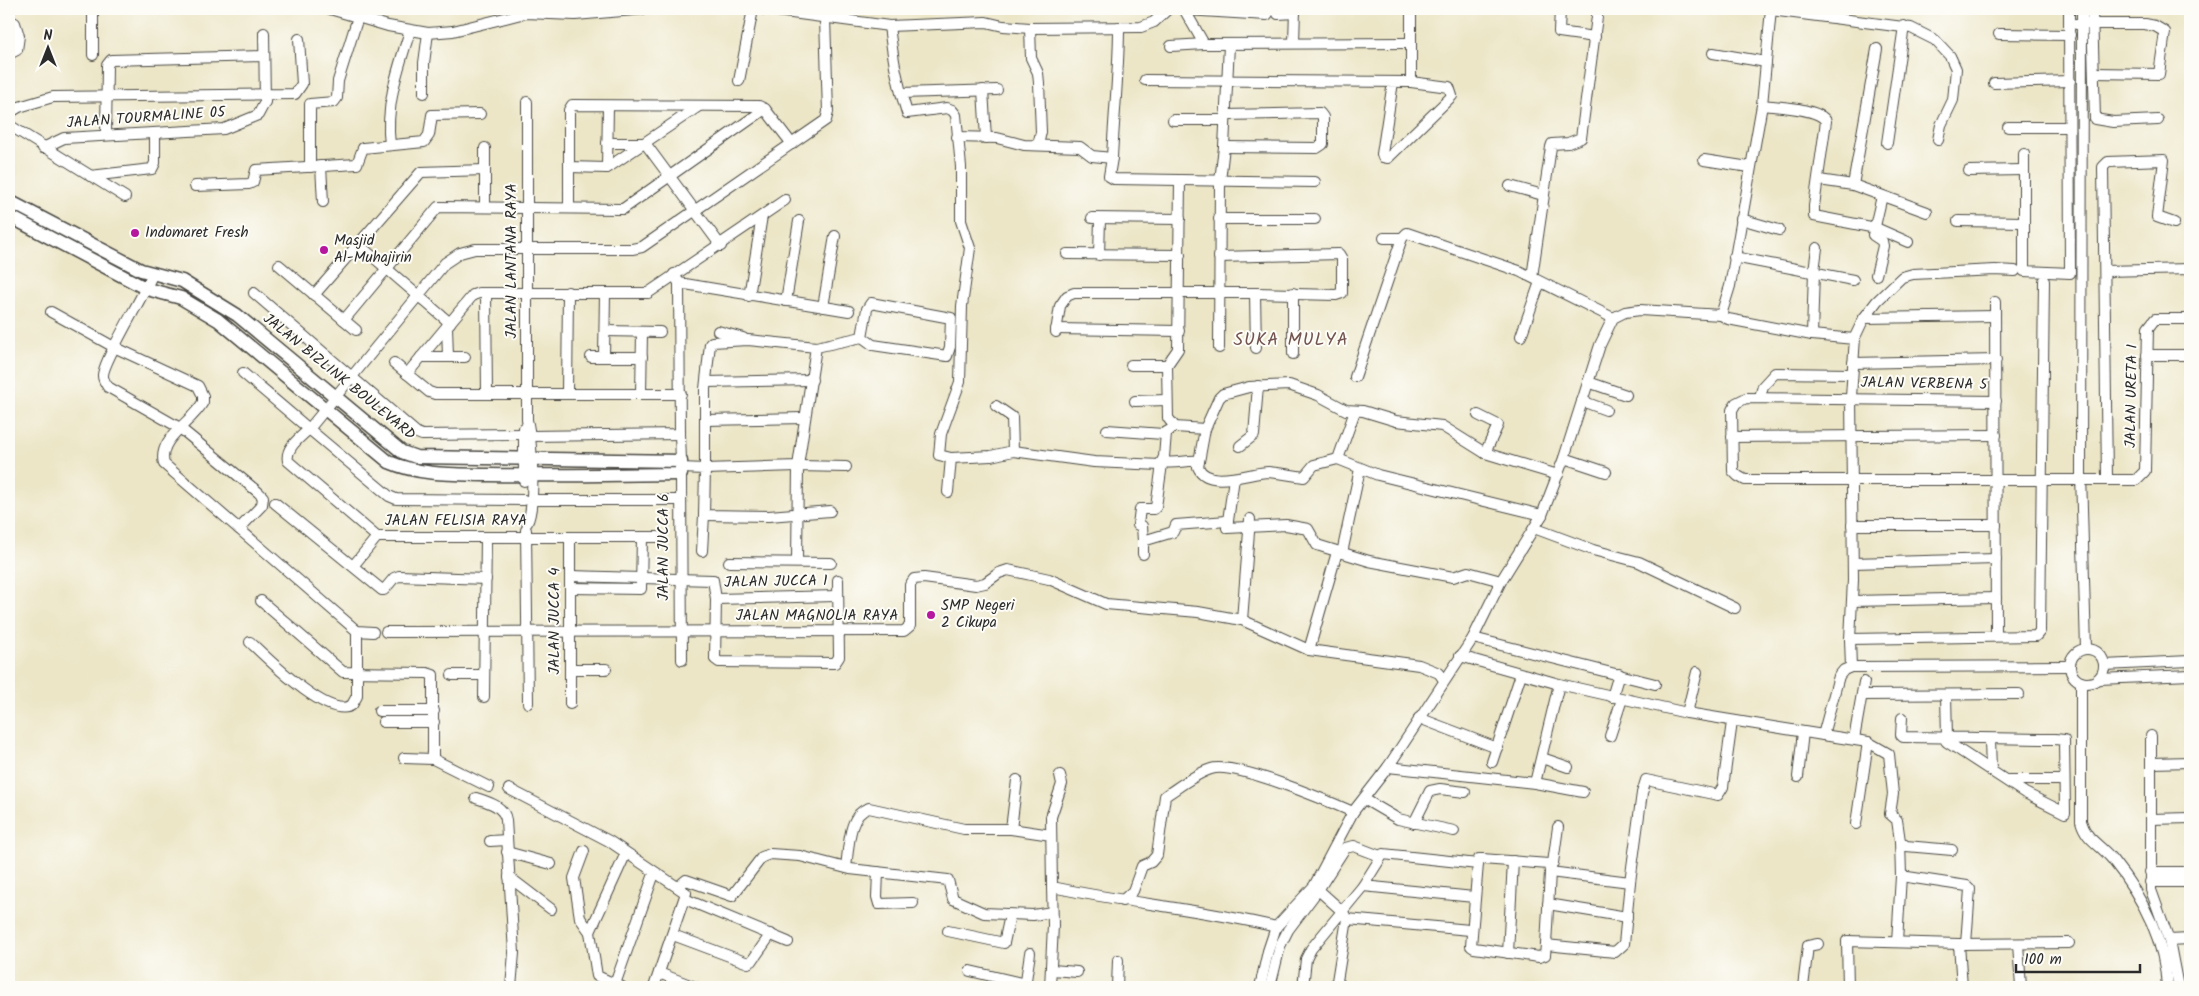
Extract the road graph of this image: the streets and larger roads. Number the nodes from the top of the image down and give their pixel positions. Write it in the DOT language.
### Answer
graph roads {
  1 [pos="93,9"];
  2 [pos="330,9"];
  3 [pos="646,9"];
  4 [pos="753,9"];
  5 [pos="762,9"];
  6 [pos="1168,9"];
  7 [pos="1185,9"];
  8 [pos="1411,9"];
  9 [pos="1560,9"];
  10 [pos="1598,9"];
  11 [pos="1771,9"];
  12 [pos="2069,9"];
  13 [pos="2082,9"];
  14 [pos="2092,9"];
  15 [pos="616,10"];
  16 [pos="525,11"];
  17 [pos="1274,11"];
  18 [pos="1295,11"];
  19 [pos="358,17"];
  20 [pos="825,18"];
  21 [pos="9,20"];
  22 [pos="2070,24"];
  23 [pos="890,26"];
  24 [pos="1904,26"];
  25 [pos="1119,27"];
  26 [pos="2088,27"];
  27 [pos="1030,28"];
  28 [pos="410,31"];
  29 [pos="428,32"];
  30 [pos="264,33"];
  31 [pos="1999,34"];
  32 [pos="2070,35"];
  33 [pos="1595,37"];
  34 [pos="299,39"];
  35 [pos="1204,44"];
  36 [pos="1294,44"];
  37 [pos="1411,44"];
  38 [pos="1229,45"];
  39 [pos="1171,46"];
  40 [pos="1877,48"];
  41 [pos="1713,53"];
  42 [pos="9,54"];
  43 [pos="93,55"];
  44 [pos="264,56"];
  45 [pos="1766,62"];
  46 [pos="2094,73"];
  47 [pos="1145,80"];
  48 [pos="739,81"];
  49 [pos="2070,81"];
  50 [pos="1228,82"];
  51 [pos="1393,82"];
  52 [pos="1411,82"];
  53 [pos="1994,83"];
  54 [pos="983,90"];
  55 [pos="997,90"];
  56 [pos="424,93"];
  57 [pos="902,93"];
  58 [pos="265,95"];
  59 [pos="107,97"];
  60 [pos="527,102"];
  61 [pos="1762,105"];
  62 [pos="608,106"];
  63 [pos="700,106"];
  64 [pos="765,109"];
  65 [pos="9,113"];
  66 [pos="480,114"];
  67 [pos="1225,118"];
  68 [pos="1173,120"];
  69 [pos="2158,120"];
  70 [pos="9,125"];
  71 [pos="2008,127"];
  72 [pos="2069,127"];
  73 [pos="154,132"];
  74 [pos="106,134"];
  75 [pos="957,137"];
  76 [pos="986,138"];
  77 [pos="1938,140"];
  78 [pos="645,142"];
  79 [pos="1887,142"];
  80 [pos="608,143"];
  81 [pos="792,144"];
  82 [pos="390,145"];
  83 [pos="1038,145"];
  84 [pos="1224,147"];
  85 [pos="43,148"];
  86 [pos="485,148"];
  87 [pos="2024,154"];
  88 [pos="1112,158"];
  89 [pos="1704,160"];
  90 [pos="310,166"];
  91 [pos="321,166"];
  92 [pos="569,167"];
  93 [pos="1749,167"];
  94 [pos="607,168"];
  95 [pos="485,170"];
  96 [pos="2022,170"];
  97 [pos="1969,171"];
  98 [pos="668,175"];
  99 [pos="90,176"];
  100 [pos="1819,180"];
  101 [pos="1180,181"];
  102 [pos="1220,181"];
  103 [pos="1314,182"];
  104 [pos="1853,185"];
  105 [pos="195,186"];
  106 [pos="1510,186"];
  107 [pos="1544,195"];
  108 [pos="1882,196"];
  109 [pos="125,197"];
  110 [pos="785,200"];
  111 [pos="9,201"];
  112 [pos="323,202"];
  113 [pos="485,207"];
  114 [pos="527,207"];
  115 [pos="569,207"];
  116 [pos="694,210"];
  117 [pos="1927,212"];
  118 [pos="9,216"];
  119 [pos="762,216"];
  120 [pos="1180,219"];
  121 [pos="1219,219"];
  122 [pos="1315,219"];
  123 [pos="1741,219"];
  124 [pos="798,221"];
  125 [pos="1958,222"];
  126 [pos="2024,222"];
  127 [pos="2174,223"];
  128 [pos="1876,228"];
  129 [pos="1779,230"];
  130 [pos="835,236"];
  131 [pos="1384,238"];
  132 [pos="1402,238"];
  133 [pos="1908,242"];
  134 [pos="358,244"];
  135 [pos="720,246"];
  136 [pos="1817,248"];
  137 [pos="527,249"];
  138 [pos="1067,254"];
  139 [pos="1099,255"];
  140 [pos="1180,256"];
  141 [pos="1734,256"];
  142 [pos="1218,257"];
  143 [pos="279,265"];
  144 [pos="387,268"];
  145 [pos="2190,269"];
  146 [pos="1814,271"];
  147 [pos="2015,271"];
  148 [pos="2105,271"];
  149 [pos="153,273"];
  150 [pos="1876,275"];
  151 [pos="677,279"];
  152 [pos="1536,279"];
  153 [pos="1853,280"];
  154 [pos="2044,281"];
  155 [pos="147,288"];
  156 [pos="527,292"];
  157 [pos="568,292"];
  158 [pos="1218,292"];
  159 [pos="254,293"];
  160 [pos="486,293"];
  161 [pos="605,293"];
  162 [pos="1255,293"];
  163 [pos="1292,293"];
  164 [pos="1179,294"];
  165 [pos="314,295"];
  166 [pos="418,295"];
  167 [pos="749,296"];
  168 [pos="786,301"];
  169 [pos="1995,302"];
  170 [pos="823,307"];
  171 [pos="849,311"];
  172 [pos="51,312"];
  173 [pos="1721,315"];
  174 [pos="1995,316"];
  175 [pos="1613,318"];
  176 [pos="1864,318"];
  177 [pos="2190,318"];
  178 [pos="344,320"];
  179 [pos="448,324"];
  180 [pos="356,330"];
  181 [pos="605,331"];
  182 [pos="718,331"];
  183 [pos="1179,331"];
  184 [pos="642,332"];
  185 [pos="660,332"];
  186 [pos="1812,335"];
  187 [pos="1521,336"];
  188 [pos="862,337"];
  189 [pos="1854,339"];
  190 [pos="748,340"];
  191 [pos="114,347"];
  192 [pos="816,347"];
  193 [pos="1218,348"];
  194 [pos="1256,348"];
  195 [pos="1293,354"];
  196 [pos="2147,355"];
  197 [pos="2190,355"];
  198 [pos="421,357"];
  199 [pos="448,357"];
  200 [pos="465,357"];
  201 [pos="591,357"];
  202 [pos="604,357"];
  203 [pos="642,358"];
  204 [pos="1996,360"];
  205 [pos="394,363"];
  206 [pos="1853,363"];
  207 [pos="1132,365"];
  208 [pos="1167,365"];
  209 [pos="242,373"];
  210 [pos="407,374"];
  211 [pos="1852,374"];
  212 [pos="350,377"];
  213 [pos="1355,377"];
  214 [pos="812,380"];
  215 [pos="706,382"];
  216 [pos="1588,382"];
  217 [pos="1258,386"];
  218 [pos="486,394"];
  219 [pos="527,394"];
  220 [pos="567,394"];
  221 [pos="641,394"];
  222 [pos="681,394"];
  223 [pos="1626,395"];
  224 [pos="334,397"];
  225 [pos="1760,397"];
  226 [pos="1850,397"];
  227 [pos="1166,400"];
  228 [pos="1582,400"];
  229 [pos="1996,400"];
  230 [pos="1134,401"];
  231 [pos="996,406"];
  232 [pos="324,410"];
  233 [pos="1606,410"];
  234 [pos="1354,411"];
  235 [pos="1478,415"];
  236 [pos="804,418"];
  237 [pos="705,420"];
  238 [pos="180,428"];
  239 [pos="309,429"];
  240 [pos="1169,429"];
  241 [pos="1205,429"];
  242 [pos="1108,430"];
  243 [pos="680,434"];
  244 [pos="526,435"];
  245 [pos="1996,435"];
  246 [pos="1851,436"];
  247 [pos="1732,437"];
  248 [pos="1240,446"];
  249 [pos="1013,451"];
  250 [pos="1485,453"];
  251 [pos="527,458"];
  252 [pos="952,458"];
  253 [pos="1338,458"];
  254 [pos="1564,458"];
  255 [pos="1199,461"];
  256 [pos="1163,463"];
  257 [pos="798,466"];
  258 [pos="846,467"];
  259 [pos="681,468"];
  260 [pos="705,468"];
  261 [pos="1360,469"];
  262 [pos="1606,472"];
  263 [pos="1558,474"];
  264 [pos="527,475"];
  265 [pos="1234,478"];
  266 [pos="1996,478"];
  267 [pos="2107,478"];
  268 [pos="2042,479"];
  269 [pos="2081,479"];
  270 [pos="1852,480"];
  271 [pos="948,492"];
  272 [pos="528,500"];
  273 [pos="680,500"];
  274 [pos="276,503"];
  275 [pos="830,511"];
  276 [pos="704,514"];
  277 [pos="797,514"];
  278 [pos="1542,515"];
  279 [pos="1228,521"];
  280 [pos="1250,523"];
  281 [pos="1852,525"];
  282 [pos="1996,525"];
  283 [pos="1534,528"];
  284 [pos="239,529"];
  285 [pos="526,536"];
  286 [pos="378,537"];
  287 [pos="486,537"];
  288 [pos="570,537"];
  289 [pos="642,537"];
  290 [pos="658,537"];
  291 [pos="1143,541"];
  292 [pos="702,551"];
  293 [pos="1340,553"];
  294 [pos="1143,554"];
  295 [pos="1996,559"];
  296 [pos="729,562"];
  297 [pos="797,562"];
  298 [pos="830,563"];
  299 [pos="1853,563"];
  300 [pos="353,566"];
  301 [pos="570,576"];
  302 [pos="642,577"];
  303 [pos="486,579"];
  304 [pos="680,579"];
  305 [pos="838,580"];
  306 [pos="1501,582"];
  307 [pos="570,588"];
  308 [pos="837,596"];
  309 [pos="1996,598"];
  310 [pos="716,599"];
  311 [pos="261,601"];
  312 [pos="1852,601"];
  313 [pos="1735,608"];
  314 [pos="1242,620"];
  315 [pos="357,631"];
  316 [pos="485,631"];
  317 [pos="528,631"];
  318 [pos="570,631"];
  319 [pos="716,631"];
  320 [pos="373,632"];
  321 [pos="386,632"];
  322 [pos="681,632"];
  323 [pos="838,632"];
  324 [pos="1996,636"];
  325 [pos="1473,638"];
  326 [pos="1850,639"];
  327 [pos="250,642"];
  328 [pos="2086,649"];
  329 [pos="1309,650"];
  330 [pos="1460,656"];
  331 [pos="682,660"];
  332 [pos="2190,661"];
  333 [pos="2069,666"];
  334 [pos="2104,666"];
  335 [pos="1851,667"];
  336 [pos="570,669"];
  337 [pos="606,669"];
  338 [pos="1697,672"];
  339 [pos="357,673"];
  340 [pos="1521,674"];
  341 [pos="1619,674"];
  342 [pos="452,675"];
  343 [pos="484,675"];
  344 [pos="2190,675"];
  345 [pos="2099,679"];
  346 [pos="1444,680"];
  347 [pos="1864,682"];
  348 [pos="2081,682"];
  349 [pos="1559,684"];
  350 [pos="1655,684"];
  351 [pos="2020,694"];
  352 [pos="1862,695"];
  353 [pos="1946,695"];
  354 [pos="484,697"];
  355 [pos="1617,698"];
  356 [pos="528,703"];
  357 [pos="570,704"];
  358 [pos="379,711"];
  359 [pos="1687,713"];
  360 [pos="434,716"];
  361 [pos="1419,718"];
  362 [pos="1902,718"];
  363 [pos="384,722"];
  364 [pos="1732,722"];
  365 [pos="1803,732"];
  366 [pos="1823,735"];
  367 [pos="1610,736"];
  368 [pos="2151,736"];
  369 [pos="1947,737"];
  370 [pos="1854,739"];
  371 [pos="1990,739"];
  372 [pos="1868,742"];
  373 [pos="1497,748"];
  374 [pos="404,758"];
  375 [pos="1542,758"];
  376 [pos="433,759"];
  377 [pos="1492,762"];
  378 [pos="2190,762"];
  379 [pos="2152,763"];
  380 [pos="1388,767"];
  381 [pos="1568,767"];
  382 [pos="1991,771"];
  383 [pos="1060,775"];
  384 [pos="1798,777"];
  385 [pos="1017,780"];
  386 [pos="2006,780"];
  387 [pos="2063,780"];
  388 [pos="1534,783"];
  389 [pos="489,787"];
  390 [pos="509,789"];
  391 [pos="1465,792"];
  392 [pos="1583,792"];
  393 [pos="476,798"];
  394 [pos="1364,799"];
  395 [pos="2066,801"];
  396 [pos="2081,801"];
  397 [pos="1353,812"];
  398 [pos="2190,818"];
  399 [pos="2151,819"];
  400 [pos="1414,823"];
  401 [pos="1856,824"];
  402 [pos="1558,827"];
  403 [pos="1011,829"];
  404 [pos="1454,831"];
  405 [pos="1051,835"];
  406 [pos="507,840"];
  407 [pos="490,841"];
  408 [pos="1900,841"];
  409 [pos="1952,850"];
  410 [pos="584,851"];
  411 [pos="507,852"];
  412 [pos="626,853"];
  413 [pos="1380,856"];
  414 [pos="1513,861"];
  415 [pos="551,864"];
  416 [pos="1478,864"];
  417 [pos="846,866"];
  418 [pos="1550,869"];
  419 [pos="878,872"];
  420 [pos="2190,872"];
  421 [pos="654,874"];
  422 [pos="1901,876"];
  423 [pos="2150,877"];
  424 [pos="509,878"];
  425 [pos="1630,882"];
  426 [pos="2190,882"];
  427 [pos="679,886"];
  428 [pos="1363,886"];
  429 [pos="1052,887"];
  430 [pos="1316,888"];
  431 [pos="1474,897"];
  432 [pos="685,899"];
  433 [pos="1122,900"];
  434 [pos="913,903"];
  435 [pos="1548,904"];
  436 [pos="551,909"];
  437 [pos="1052,912"];
  438 [pos="1010,915"];
  439 [pos="1345,915"];
  440 [pos="1627,917"];
  441 [pos="1276,927"];
  442 [pos="1470,930"];
  443 [pos="948,931"];
  444 [pos="590,932"];
  445 [pos="772,934"];
  446 [pos="673,935"];
  447 [pos="2169,940"];
  448 [pos="2190,940"];
  449 [pos="788,942"];
  450 [pos="1897,942"];
  451 [pos="2068,943"];
  452 [pos="1818,944"];
  453 [pos="1962,944"];
  454 [pos="2018,944"];
  455 [pos="1546,945"];
  456 [pos="1030,953"];
  457 [pos="1508,953"];
  458 [pos="1118,960"];
  459 [pos="1052,970"];
  460 [pos="970,971"];
  461 [pos="1077,972"];
  462 [pos="659,973"];
  463 [pos="618,986"];
  464 [pos="690,986"];
  465 [pos="1026,986"];
  466 [pos="511,987"];
  467 [pos="654,987"];
  468 [pos="1050,987"];
  469 [pos="1117,987"];
  470 [pos="1260,987"];
  471 [pos="1270,987"];
  472 [pos="1303,987"];
  473 [pos="1336,987"];
  474 [pos="1803,987"];
  475 [pos="1848,987"];
  476 [pos="1962,987"];
  477 [pos="2021,987"];
  478 [pos="2167,987"];
  479 [pos="2178,987"];
  1 -- 43 [label="street"];
  2 -- 19 [label="street"];
  3 -- 15 [label="street"];
  4 -- 48 [label="street"];
  5 -- 20 [label="street"];
  6 -- 25 [label="street"];
  7 -- 17 [label="street"];
  7 -- 35 [label="street"];
  8 -- 37 [label="street"];
  9 -- 33 [label="street"];
  10 -- 33 [label="street"];
  11 -- 24 [label="street"];
  11 -- 45 [label="street"];
  12 -- 22 [label="street"];
  13 -- 26 [label="street"];
  14 -- 26 [label="street"];
  15 -- 16 [label="street"];
  16 -- 29 [label="street"];
  17 -- 18 [label="street"];
  18 -- 36 [label="street"];
  19 -- 28 [label="street"];
  19 -- 90 [label="street"];
  20 -- 23 [label="street"];
  20 -- 81 [label="street"];
  21 -- 42 [label="street"];
  22 -- 26 [label="street"];
  22 -- 32 [label="street"];
  23 -- 27 [label="street"];
  23 -- 57 [label="street"];
  24 -- 77 [label="street"];
  24 -- 79 [label="street"];
  25 -- 27 [label="street"];
  25 -- 88 [label="street"];
  26 -- 46 [label="street"];
  26 -- 46 [label="street"];
  26 -- 269 [label="street"];
  27 -- 83 [label="street"];
  28 -- 29 [label="street"];
  28 -- 82 [label="street"];
  29 -- 56 [label="street"];
  30 -- 44 [label="street"];
  31 -- 32 [label="street"];
  32 -- 49 [label="street"];
  33 -- 107 [label="street"];
  34 -- 58 [label="street"];
  35 -- 38 [label="street"];
  35 -- 39 [label="street"];
  36 -- 37 [label="street"];
  36 -- 38 [label="street"];
  37 -- 52 [label="street"];
  38 -- 50 [label="street"];
  40 -- 104 [label="street"];
  41 -- 45 [label="street"];
  44 -- 58 [label="street"];
  44 -- 59 [label="street"];
  45 -- 61 [label="street"];
  46 -- 69 [label="street"];
  47 -- 50 [label="street"];
  49 -- 53 [label="street"];
  49 -- 72 [label="street"];
  50 -- 51 [label="street"];
  50 -- 67 [label="street"];
  51 -- 52 [label="street"];
  51 -- 52 [label="street"];
  54 -- 55 [label="street"];
  54 -- 57 [label="street"];
  54 -- 76 [label="street"];
  57 -- 75 [label="street"];
  58 -- 59 [label="street"];
  58 -- 73 [label="street, JALAN TOURMALINE 05"];
  59 -- 65 [label="street"];
  59 -- 74 [label="street"];
  60 -- 114 [label="street, JALAN LANTANA RAYA"];
  61 -- 93 [label="street"];
  61 -- 100 [label="street"];
  62 -- 63 [label="street"];
  62 -- 80 [label="street"];
  62 -- 92 [label="street"];
  63 -- 64 [label="street"];
  63 -- 78 [label="street"];
  64 -- 81 [label="street"];
  64 -- 98 [label="street"];
  66 -- 82 [label="street"];
  67 -- 68 [label="street"];
  67 -- 84 [label="street"];
  67 -- 84 [label="street"];
  70 -- 85 [label="street"];
  71 -- 72 [label="street"];
  72 -- 126 [label="street"];
  73 -- 74 [label="street, JALAN TOURMALINE 05"];
  73 -- 99 [label="street"];
  74 -- 85 [label="street, JALAN TOURMALINE 05"];
  75 -- 76 [label="street"];
  75 -- 252 [label="street"];
  76 -- 83 [label="street"];
  78 -- 80 [label="street"];
  78 -- 94 [label="street"];
  78 -- 98 [label="street"];
  80 -- 94 [label="street"];
  81 -- 116 [label="street"];
  82 -- 91 [label="street"];
  83 -- 88 [label="street"];
  84 -- 102 [label="street"];
  85 -- 99 [label="street"];
  86 -- 95 [label="street"];
  87 -- 96 [label="street"];
  88 -- 101 [label="street"];
  89 -- 93 [label="street"];
  90 -- 91 [label="street"];
  90 -- 105 [label="street"];
  91 -- 112 [label="street"];
  92 -- 94 [label="street"];
  92 -- 115 [label="street"];
  93 -- 123 [label="street"];
  95 -- 113 [label="street"];
  95 -- 134 [label="street"];
  96 -- 97 [label="street"];
  96 -- 126 [label="street"];
  98 -- 115 [label="street"];
  98 -- 116 [label="street"];
  99 -- 109 [label="street"];
  100 -- 104 [label="street"];
  100 -- 128 [label="street"];
  101 -- 102 [label="street"];
  101 -- 120 [label="street"];
  102 -- 103 [label="street"];
  102 -- 121 [label="street"];
  104 -- 108 [label="street"];
  106 -- 107 [label="street"];
  107 -- 152 [label="street"];
  108 -- 117 [label="street"];
  108 -- 128 [label="street"];
  110 -- 119 [label="street"];
  111 -- 149 [label="street, JALAN BIZLINK BOULEVARD"];
  113 -- 114 [label="street"];
  113 -- 144 [label="street"];
  114 -- 115 [label="street"];
  114 -- 137 [label="street, JALAN LANTANA RAYA"];
  116 -- 135 [label="street"];
  116 -- 137 [label="street"];
  118 -- 155 [label="street, JALAN BIZLINK BOULEVARD"];
  119 -- 135 [label="street"];
  119 -- 167 [label="street"];
  120 -- 139 [label="street"];
  120 -- 140 [label="street"];
  121 -- 122 [label="street"];
  121 -- 142 [label="street"];
  123 -- 129 [label="street"];
  123 -- 141 [label="street"];
  124 -- 168 [label="street"];
  125 -- 126 [label="street"];
  127 -- 148 [label="street"];
  128 -- 133 [label="street"];
  128 -- 150 [label="street"];
  130 -- 170 [label="street"];
  131 -- 132 [label="street"];
  132 -- 152 [label="street"];
  132 -- 213 [label="street"];
  134 -- 144 [label="street"];
  134 -- 165 [label="street"];
  135 -- 151 [label="street"];
  136 -- 146 [label="street"];
  137 -- 156 [label="street, JALAN LANTANA RAYA"];
  137 -- 166 [label="street"];
  138 -- 139 [label="street"];
  139 -- 140 [label="street"];
  140 -- 164 [label="street"];
  141 -- 146 [label="street"];
  141 -- 173 [label="street"];
  142 -- 158 [label="street"];
  142 -- 163 [label="street"];
  143 -- 165 [label="street"];
  144 -- 166 [label="street"];
  144 -- 178 [label="street"];
  145 -- 148 [label="street"];
  146 -- 153 [label="street"];
  146 -- 186 [label="street"];
  147 -- 176 [label="street"];
  148 -- 267 [label="street"];
  149 -- 155 [label="street"];
  149 -- 224 [label="street, JALAN BIZLINK BOULEVARD"];
  151 -- 161 [label="street"];
  151 -- 167 [label="street"];
  151 -- 222 [label="street, JALAN JUCCA 6"];
  152 -- 175 [label="street"];
  152 -- 187 [label="street"];
  154 -- 268 [label="street"];
  155 -- 191 [label="street"];
  155 -- 232 [label="street, JALAN BIZLINK BOULEVARD"];
  156 -- 157 [label="street"];
  156 -- 160 [label="street"];
  156 -- 219 [label="street, JALAN LANTANA RAYA"];
  157 -- 161 [label="street"];
  157 -- 220 [label="street"];
  158 -- 162 [label="street"];
  158 -- 164 [label="street"];
  158 -- 193 [label="street"];
  159 -- 212 [label="street"];
  160 -- 179 [label="street"];
  160 -- 218 [label="street"];
  161 -- 181 [label="street"];
  162 -- 163 [label="street"];
  162 -- 194 [label="street"];
  163 -- 195 [label="street"];
  164 -- 183 [label="street"];
  164 -- 183 [label="street"];
  165 -- 178 [label="street"];
  166 -- 179 [label="street"];
  166 -- 212 [label="street"];
  167 -- 168 [label="street"];
  168 -- 170 [label="street"];
  169 -- 174 [label="street"];
  170 -- 171 [label="street"];
  172 -- 191 [label="street"];
  173 -- 175 [label="street"];
  173 -- 186 [label="street"];
  174 -- 176 [label="street"];
  174 -- 204 [label="street"];
  175 -- 216 [label="street"];
  176 -- 189 [label="street"];
  177 -- 196 [label="street, JALAN URETA I"];
  178 -- 180 [label="street"];
  179 -- 198 [label="street"];
  179 -- 199 [label="street"];
  181 -- 184 [label="street"];
  181 -- 202 [label="street"];
  182 -- 190 [label="street"];
  183 -- 208 [label="street"];
  184 -- 185 [label="street"];
  184 -- 203 [label="street"];
  186 -- 189 [label="street"];
  188 -- 188 [label="street"];
  188 -- 192 [label="street"];
  189 -- 206 [label="street"];
  190 -- 192 [label="street"];
  190 -- 215 [label="street"];
  191 -- 238 [label="street"];
  191 -- 238 [label="street"];
  192 -- 214 [label="street"];
  196 -- 197 [label="street"];
  196 -- 267 [label="street, JALAN URETA I"];
  198 -- 199 [label="street"];
  198 -- 210 [label="street"];
  199 -- 200 [label="street"];
  201 -- 202 [label="street"];
  202 -- 203 [label="street"];
  203 -- 221 [label="street"];
  204 -- 206 [label="street"];
  204 -- 229 [label="street"];
  205 -- 210 [label="street"];
  206 -- 211 [label="street"];
  207 -- 208 [label="street"];
  208 -- 227 [label="street"];
  209 -- 239 [label="street"];
  210 -- 218 [label="street"];
  211 -- 225 [label="street"];
  211 -- 226 [label="street"];
  212 -- 224 [label="street"];
  212 -- 244 [label="street"];
  214 -- 215 [label="street"];
  214 -- 236 [label="street"];
  215 -- 237 [label="street"];
  216 -- 223 [label="street"];
  216 -- 228 [label="street"];
  217 -- 234 [label="street"];
  217 -- 241 [label="street"];
  217 -- 248 [label="street"];
  218 -- 219 [label="street"];
  219 -- 220 [label="street"];
  219 -- 244 [label="street, JALAN LANTANA RAYA"];
  220 -- 221 [label="street"];
  221 -- 222 [label="street"];
  222 -- 243 [label="street, JALAN JUCCA 6"];
  224 -- 232 [label="street"];
  224 -- 251 [label="street, JALAN BIZLINK BOULEVARD"];
  225 -- 226 [label="street, JALAN VERBENA 5"];
  225 -- 247 [label="street, JALAN VERBENA 5"];
  226 -- 229 [label="street, JALAN VERBENA 5"];
  226 -- 246 [label="street"];
  227 -- 230 [label="street"];
  227 -- 240 [label="street"];
  228 -- 233 [label="street"];
  228 -- 254 [label="street"];
  229 -- 245 [label="street"];
  231 -- 249 [label="street"];
  232 -- 239 [label="street"];
  232 -- 264 [label="street, JALAN BIZLINK BOULEVARD"];
  234 -- 250 [label="street"];
  234 -- 253 [label="street"];
  235 -- 250 [label="street"];
  236 -- 237 [label="street"];
  236 -- 257 [label="street"];
  237 -- 260 [label="street"];
  238 -- 284 [label="street"];
  238 -- 284 [label="street"];
  239 -- 272 [label="street"];
  239 -- 286 [label="street, JALAN FELISIA RAYA"];
  240 -- 241 [label="street"];
  240 -- 242 [label="street"];
  240 -- 256 [label="street"];
  241 -- 255 [label="street"];
  243 -- 244 [label="street"];
  243 -- 259 [label="street, JALAN JUCCA 6"];
  244 -- 251 [label="street, JALAN LANTANA RAYA"];
  245 -- 246 [label="street"];
  245 -- 266 [label="street"];
  246 -- 247 [label="street"];
  246 -- 270 [label="street"];
  247 -- 270 [label="street"];
  249 -- 252 [label="street"];
  249 -- 256 [label="street"];
  250 -- 263 [label="street"];
  251 -- 259 [label="street, JALAN BIZLINK BOULEVARD"];
  251 -- 264 [label="street, JALAN LANTANA RAYA"];
  252 -- 271 [label="street"];
  253 -- 261 [label="street"];
  253 -- 265 [label="street"];
  254 -- 262 [label="street"];
  254 -- 263 [label="street"];
  255 -- 256 [label="street"];
  255 -- 265 [label="street"];
  256 -- 291 [label="street"];
  257 -- 258 [label="street"];
  257 -- 260 [label="street"];
  257 -- 277 [label="street"];
  259 -- 260 [label="street"];
  259 -- 264 [label="street, JALAN BIZLINK BOULEVARD"];
  259 -- 273 [label="street, JALAN JUCCA 6"];
  260 -- 276 [label="street"];
  261 -- 278 [label="street"];
  261 -- 293 [label="street"];
  263 -- 278 [label="street"];
  264 -- 272 [label="street, JALAN LANTANA RAYA"];
  265 -- 279 [label="street"];
  266 -- 268 [label="street"];
  266 -- 270 [label="street"];
  266 -- 282 [label="street"];
  267 -- 269 [label="street"];
  268 -- 269 [label="street"];
  268 -- 324 [label="street"];
  269 -- 328 [label="street"];
  270 -- 281 [label="street"];
  272 -- 273 [label="street"];
  272 -- 285 [label="street, JALAN LANTANA RAYA"];
  273 -- 304 [label="street, JALAN JUCCA 6"];
  274 -- 300 [label="street"];
  275 -- 277 [label="street"];
  276 -- 277 [label="street"];
  276 -- 292 [label="street"];
  277 -- 297 [label="street"];
  278 -- 283 [label="street"];
  279 -- 280 [label="street"];
  279 -- 291 [label="street"];
  280 -- 293 [label="street"];
  280 -- 314 [label="street"];
  281 -- 282 [label="street"];
  281 -- 299 [label="street"];
  282 -- 295 [label="street"];
  283 -- 306 [label="street"];
  283 -- 313 [label="street"];
  284 -- 315 [label="street"];
  285 -- 287 [label="street, JALAN FELISIA RAYA"];
  285 -- 288 [label="street, JALAN FELISIA RAYA"];
  285 -- 317 [label="street, JALAN LANTANA RAYA"];
  286 -- 287 [label="street, JALAN FELISIA RAYA"];
  286 -- 300 [label="street"];
  287 -- 303 [label="street"];
  288 -- 289 [label="street, JALAN FELISIA RAYA"];
  288 -- 301 [label="street, JALAN JUCCA 4"];
  289 -- 290 [label="street, JALAN FELISIA RAYA"];
  289 -- 302 [label="street"];
  291 -- 294 [label="street"];
  293 -- 306 [label="street"];
  293 -- 329 [label="street"];
  295 -- 299 [label="street"];
  295 -- 309 [label="street"];
  296 -- 297 [label="street"];
  297 -- 298 [label="street"];
  299 -- 312 [label="street"];
  300 -- 303 [label="street"];
  301 -- 302 [label="street"];
  301 -- 307 [label="street, JALAN JUCCA 4"];
  302 -- 304 [label="street"];
  302 -- 307 [label="street"];
  303 -- 316 [label="street"];
  304 -- 310 [label="street"];
  304 -- 322 [label="street, JALAN JUCCA 6"];
  305 -- 308 [label="street, JALAN JUCCA 1"];
  306 -- 325 [label="street"];
  307 -- 318 [label="street, JALAN JUCCA 4"];
  308 -- 310 [label="street, JALAN JUCCA 1"];
  308 -- 323 [label="street, JALAN JUCCA 1"];
  309 -- 312 [label="street"];
  309 -- 324 [label="street"];
  310 -- 319 [label="street"];
  311 -- 339 [label="street"];
  312 -- 326 [label="street"];
  314 -- 323 [label="street, JALAN MAGNOLIA RAYA"];
  314 -- 329 [label="street, JALAN MAGNOLIA RAYA"];
  315 -- 320 [label="street"];
  315 -- 339 [label="street"];
  316 -- 317 [label="street, JALAN MAGNOLIA RAYA"];
  316 -- 321 [label="street, JALAN MAGNOLIA RAYA"];
  316 -- 343 [label="street"];
  317 -- 318 [label="street, JALAN MAGNOLIA RAYA"];
  317 -- 356 [label="street, JALAN LANTANA RAYA"];
  318 -- 322 [label="street, JALAN MAGNOLIA RAYA"];
  318 -- 336 [label="street, JALAN JUCCA 4"];
  319 -- 322 [label="street, JALAN MAGNOLIA RAYA"];
  319 -- 323 [label="street, JALAN MAGNOLIA RAYA"];
  319 -- 323 [label="street, JALAN JUCCA 1"];
  322 -- 331 [label="street, JALAN JUCCA 6"];
  324 -- 326 [label="street"];
  325 -- 330 [label="street"];
  325 -- 341 [label="street"];
  326 -- 335 [label="street"];
  327 -- 339 [label="street"];
  328 -- 333 [label="street"];
  328 -- 334 [label="street"];
  329 -- 346 [label="street, JALAN MAGNOLIA RAYA"];
  330 -- 340 [label="street"];
  330 -- 346 [label="street"];
  332 -- 334 [label="street"];
  333 -- 335 [label="street"];
  333 -- 348 [label="street"];
  334 -- 345 [label="street"];
  335 -- 366 [label="street"];
  336 -- 337 [label="street"];
  336 -- 357 [label="street, JALAN JUCCA 4"];
  338 -- 359 [label="street"];
  339 -- 360 [label="street"];
  340 -- 349 [label="street"];
  340 -- 373 [label="street"];
  341 -- 350 [label="street"];
  341 -- 355 [label="street"];
  342 -- 343 [label="street"];
  343 -- 354 [label="street"];
  344 -- 345 [label="street"];
  345 -- 348 [label="street"];
  346 -- 361 [label="street"];
  347 -- 352 [label="street"];
  348 -- 396 [label="street"];
  349 -- 355 [label="street"];
  349 -- 375 [label="street"];
  351 -- 353 [label="street"];
  352 -- 353 [label="street"];
  352 -- 370 [label="street"];
  353 -- 369 [label="street"];
  355 -- 359 [label="street"];
  355 -- 367 [label="street"];
  358 -- 360 [label="street"];
  359 -- 364 [label="street"];
  360 -- 363 [label="street"];
  360 -- 376 [label="street"];
  361 -- 373 [label="street"];
  361 -- 380 [label="street"];
  362 -- 369 [label="street"];
  364 -- 365 [label="street"];
  364 -- 425 [label="street"];
  365 -- 366 [label="street"];
  365 -- 384 [label="street"];
  366 -- 370 [label="street"];
  368 -- 379 [label="street"];
  369 -- 371 [label="street"];
  369 -- 382 [label="street"];
  370 -- 372 [label="street"];
  371 -- 382 [label="street"];
  371 -- 387 [label="street"];
  372 -- 401 [label="street"];
  372 -- 408 [label="street"];
  373 -- 377 [label="street"];
  374 -- 376 [label="street"];
  375 -- 381 [label="street"];
  375 -- 388 [label="street"];
  376 -- 389 [label="street"];
  378 -- 379 [label="street"];
  379 -- 399 [label="street"];
  380 -- 388 [label="street"];
  380 -- 394 [label="street"];
  382 -- 386 [label="street"];
  383 -- 405 [label="street"];
  385 -- 403 [label="street"];
  386 -- 387 [label="street"];
  386 -- 395 [label="street"];
  387 -- 395 [label="street"];
  388 -- 392 [label="street"];
  390 -- 412 [label="street"];
  391 -- 400 [label="street"];
  393 -- 406 [label="street"];
  394 -- 397 [label="street"];
  394 -- 400 [label="street"];
  395 -- 396 [label="street"];
  396 -- 478 [label="street"];
  397 -- 430 [label="street"];
  397 -- 433 [label="street"];
  398 -- 399 [label="street"];
  399 -- 423 [label="street"];
  400 -- 404 [label="street"];
  402 -- 418 [label="street"];
  403 -- 405 [label="street"];
  403 -- 417 [label="street"];
  405 -- 429 [label="street"];
  406 -- 407 [label="street"];
  406 -- 411 [label="street"];
  408 -- 409 [label="street"];
  408 -- 422 [label="street"];
  410 -- 444 [label="street"];
  411 -- 415 [label="street"];
  411 -- 424 [label="street"];
  412 -- 421 [label="street"];
  412 -- 444 [label="street"];
  413 -- 416 [label="street"];
  413 -- 428 [label="street"];
  413 -- 430 [label="street"];
  414 -- 416 [label="street"];
  414 -- 418 [label="street"];
  414 -- 457 [label="street"];
  416 -- 431 [label="street"];
  417 -- 419 [label="street"];
  417 -- 427 [label="street"];
  418 -- 425 [label="street"];
  418 -- 435 [label="street"];
  419 -- 434 [label="street"];
  419 -- 438 [label="street"];
  420 -- 423 [label="street"];
  421 -- 427 [label="street"];
  421 -- 463 [label="street"];
  422 -- 450 [label="street"];
  422 -- 453 [label="street"];
  423 -- 426 [label="street"];
  423 -- 447 [label="street"];
  424 -- 436 [label="street"];
  424 -- 466 [label="street"];
  425 -- 440 [label="street"];
  427 -- 432 [label="street"];
  428 -- 431 [label="street"];
  428 -- 439 [label="street"];
  429 -- 433 [label="street"];
  429 -- 437 [label="street"];
  430 -- 439 [label="street"];
  430 -- 441 [label="street"];
  430 -- 471 [label="street"];
  431 -- 442 [label="street"];
  432 -- 445 [label="street"];
  432 -- 446 [label="street"];
  433 -- 441 [label="street"];
  435 -- 440 [label="street"];
  435 -- 455 [label="street"];
  437 -- 438 [label="street"];
  437 -- 459 [label="street"];
  438 -- 443 [label="street"];
  439 -- 442 [label="street"];
  439 -- 472 [label="street"];
  439 -- 473 [label="street"];
  440 -- 455 [label="street"];
  441 -- 470 [label="street"];
  442 -- 457 [label="street"];
  444 -- 463 [label="street"];
  445 -- 446 [label="street"];
  445 -- 449 [label="street"];
  446 -- 462 [label="street"];
  447 -- 448 [label="street"];
  447 -- 479 [label="street"];
  450 -- 453 [label="street"];
  450 -- 475 [label="street"];
  451 -- 454 [label="street"];
  452 -- 474 [label="street"];
  453 -- 454 [label="street"];
  453 -- 476 [label="street"];
  454 -- 477 [label="street"];
  455 -- 457 [label="street"];
  456 -- 465 [label="street"];
  458 -- 469 [label="street"];
  459 -- 461 [label="street"];
  459 -- 468 [label="street"];
  460 -- 465 [label="street"];
  462 -- 464 [label="street"];
  462 -- 467 [label="street"];
}
